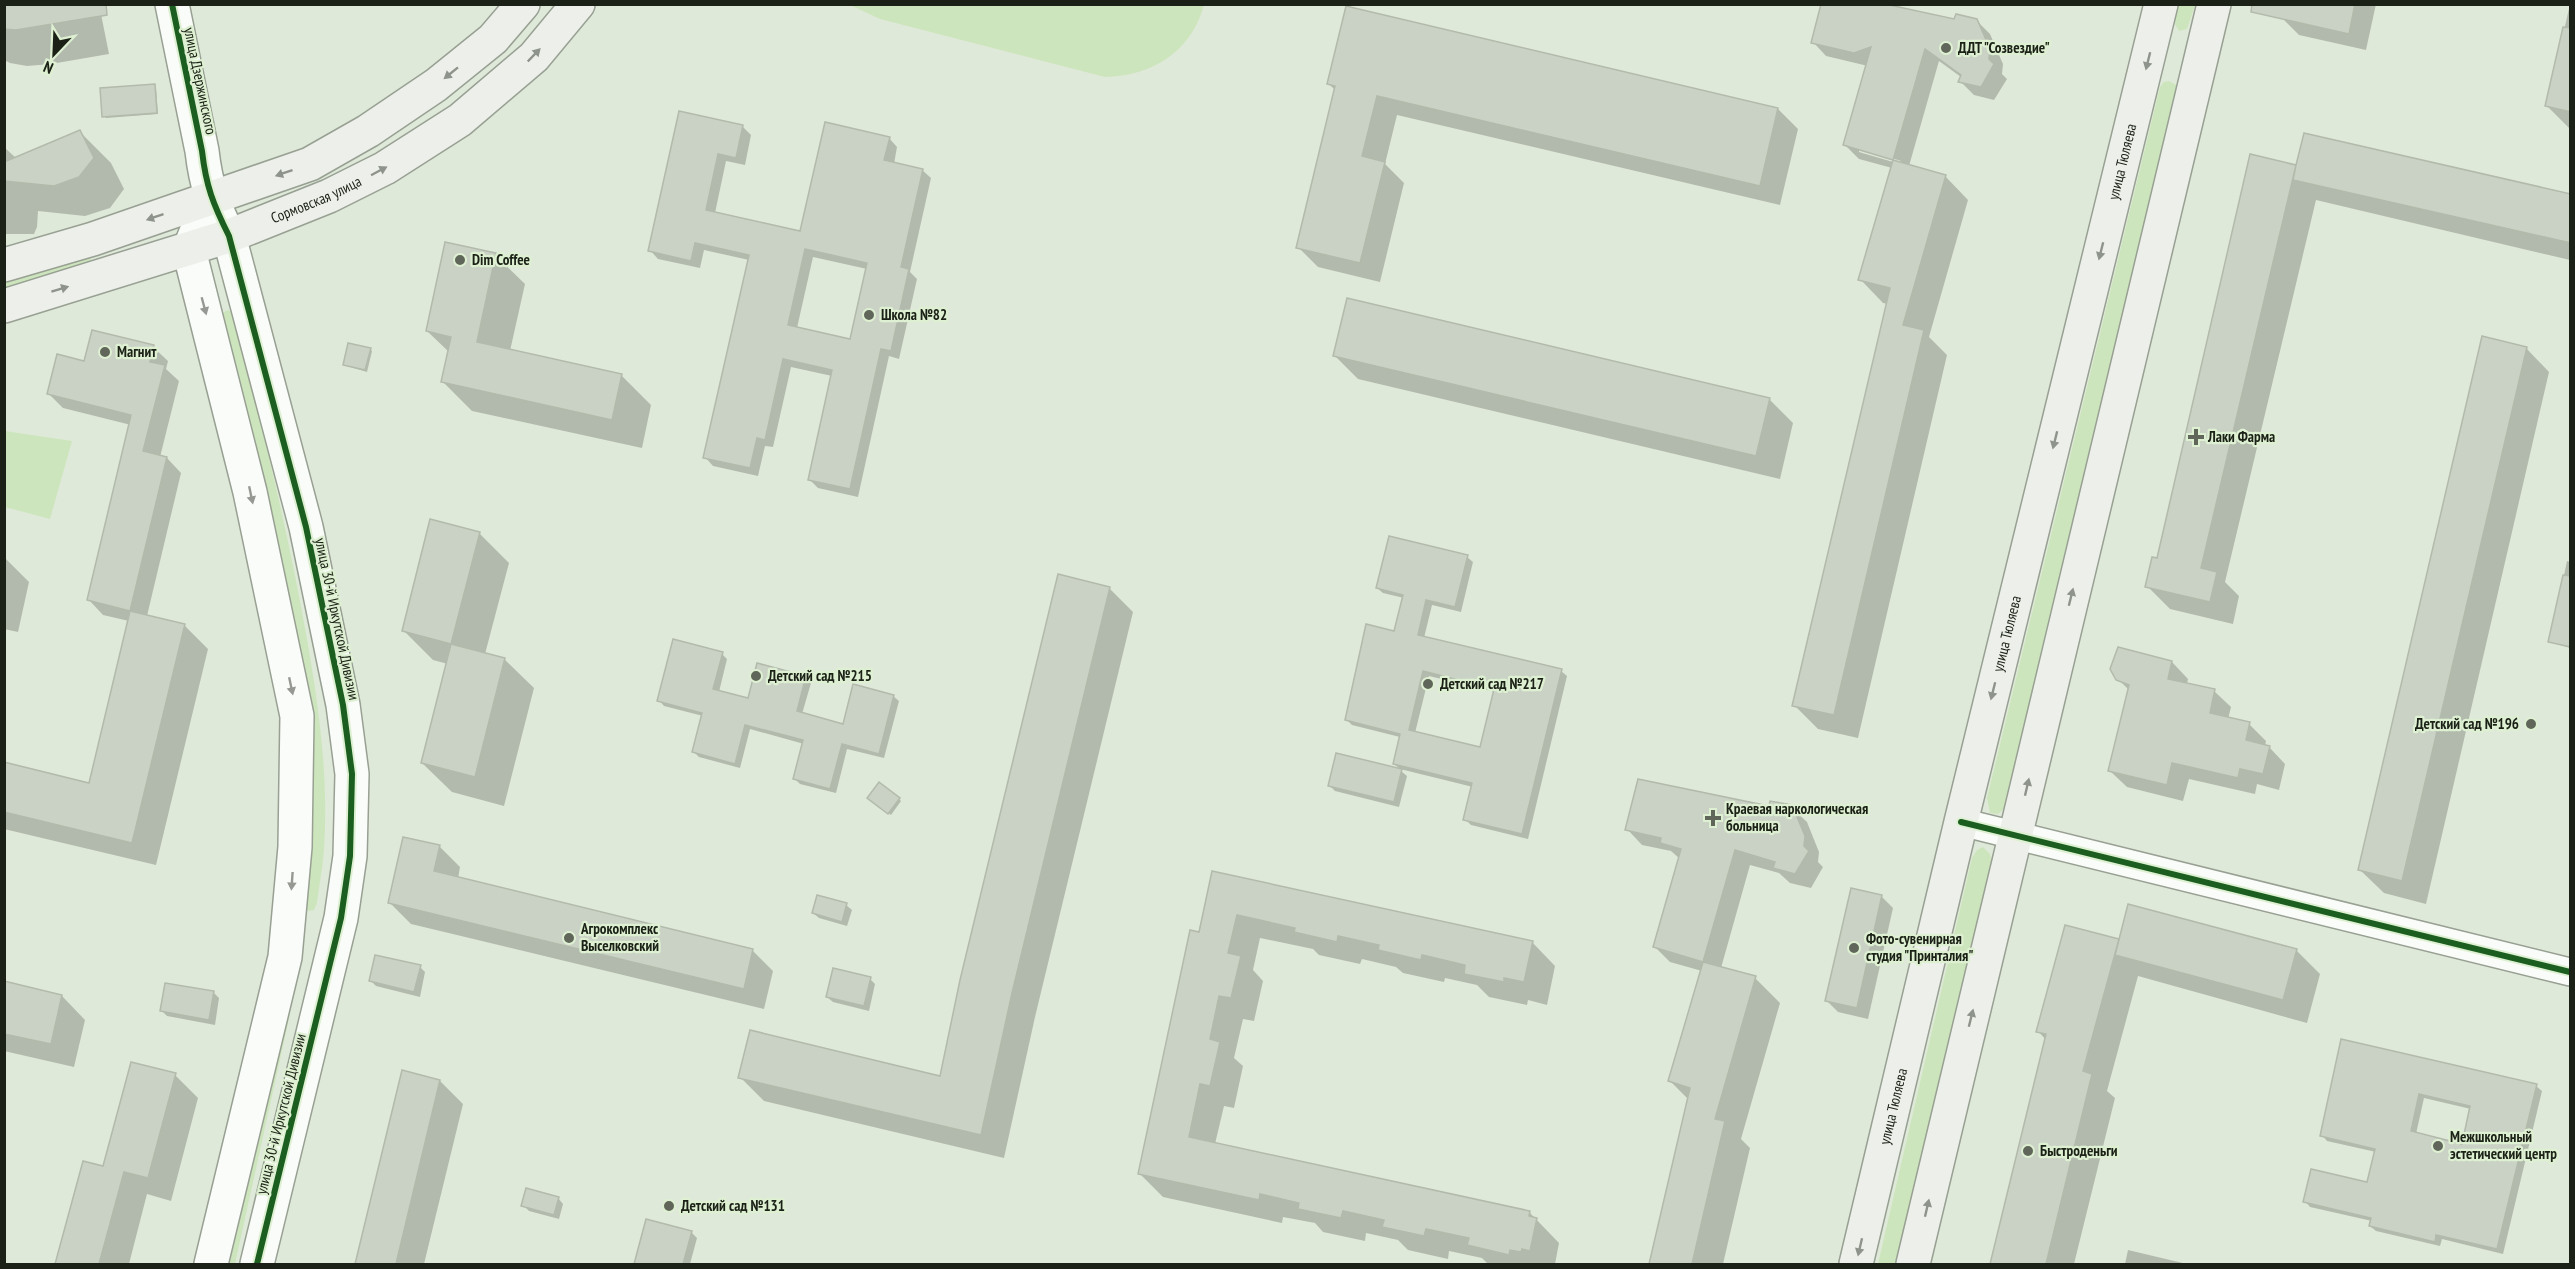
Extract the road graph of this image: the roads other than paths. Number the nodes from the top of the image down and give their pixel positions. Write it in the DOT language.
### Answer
graph roads {
  1 [pos="172,4"];
  2 [pos="523,4"];
  3 [pos="578,4"];
  4 [pos="2161,4"];
  5 [pos="2214,4"];
  6 [pos="210,198"];
  7 [pos="229,236"];
  8 [pos="189,250"];
  9 [pos="4,265"];
  10 [pos="4,306"];
  11 [pos="1961,822"];
  12 [pos="2015,836"];
  13 [pos="285,957"];
  14 [pos="330,966"];
  15 [pos="2571,972"];
  16 [pos="211,1264"];
  17 [pos="257,1264"];
  18 [pos="1856,1264"];
  19 [pos="1913,1264"];
  1 -- 6 [label="street, улица Дзержинского"];
  2 -- 6 [label="main road, one-way"];
  7 -- 3 [label="main road, Сормовская улица, one-way"];
  4 -- 11 [label="main road, улица Тюляева, one-way"];
  12 -- 5 [label="main road, one-way"];
  6 -- 7 [label="street, улица 30-й Иркутской Дивизии"];
  6 -- 8 [label="street"];
  6 -- 9 [label="main road, one-way"];
  7 -- 8 [label="main road, Сормовская улица"];
  7 -- 14 [label="street, улица 30-й Иркутской Дивизии"];
  10 -- 8 [label="main road, Сормовская улица, one-way"];
  8 -- 13 [label="street, one-way"];
  11 -- 12 [label="street"];
  11 -- 18 [label="main road, улица Тюляева, one-way"];
  12 -- 15 [label="street"];
  19 -- 12 [label="main road, one-way"];
  13 -- 14 [label="street"];
  13 -- 16 [label="street"];
  14 -- 17 [label="street, улица 30-й Иркутской Дивизии"];
}
